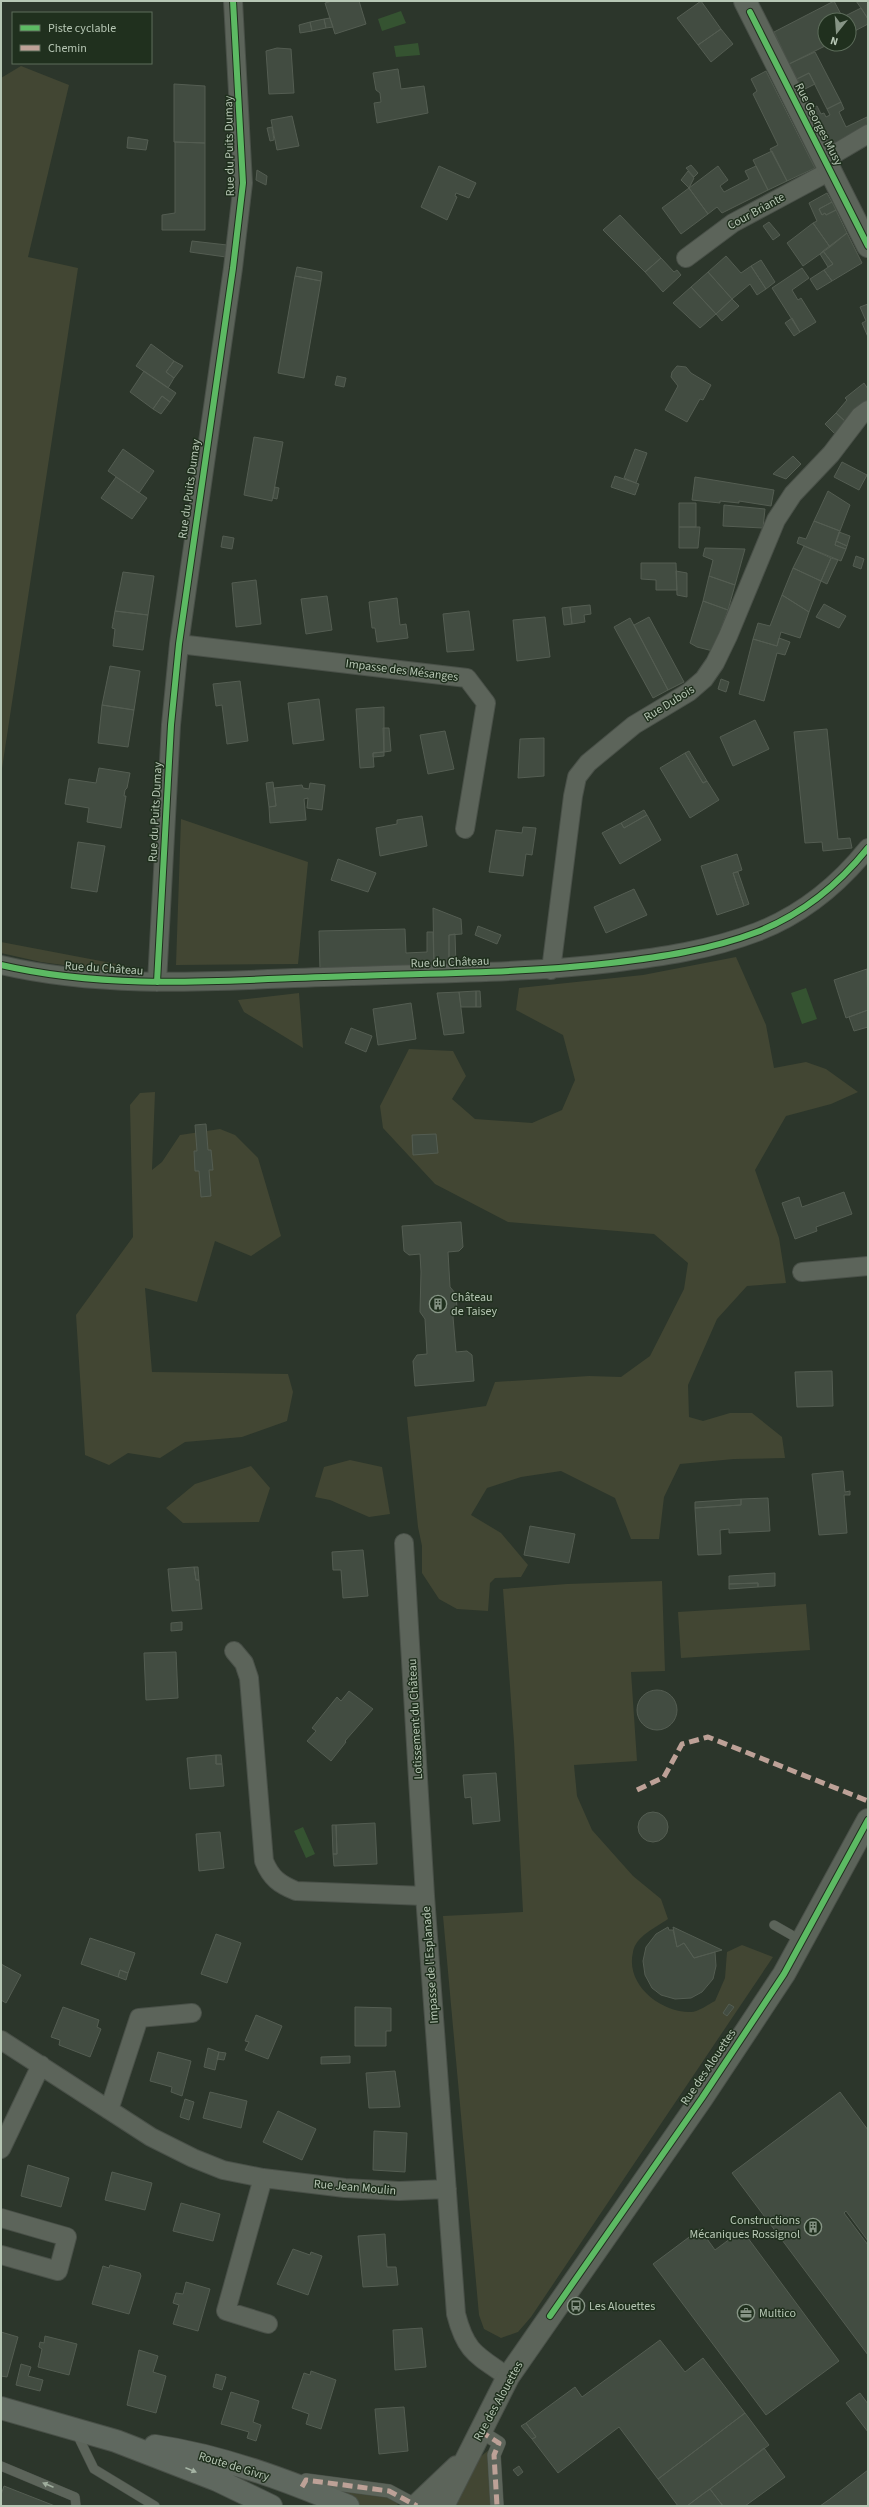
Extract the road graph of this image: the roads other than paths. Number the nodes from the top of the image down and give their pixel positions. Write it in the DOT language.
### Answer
graph roads {
  1 [pos="233,1"];
  2 [pos="745,1"];
  3 [pos="868,134"];
  4 [pos="827,165"];
  5 [pos="868,246"];
  6 [pos="686,258"];
  7 [pos="868,410"];
  8 [pos="179,644"];
  9 [pos="465,829"];
  10 [pos="868,848"];
  11 [pos="1,965"];
  12 [pos="551,970"];
  13 [pos="158,982"];
  14 [pos="868,1266"];
  15 [pos="802,1272"];
  16 [pos="404,1543"];
  17 [pos="234,1651"];
  18 [pos="868,1820"];
  19 [pos="425,1896"];
  20 [pos="774,1925"];
  21 [pos="802,1941"];
  22 [pos="192,2013"];
  23 [pos="1,2040"];
  24 [pos="41,2065"];
  25 [pos="109,2110"];
  26 [pos="1,2149"];
  27 [pos="263,2178"];
  28 [pos="447,2189"];
  29 [pos="1,2218"];
  30 [pos="1,2255"];
  31 [pos="268,2324"];
  32 [pos="508,2377"];
  33 [pos="1,2408"];
  34 [pos="74,2429"];
  35 [pos="480,2431"];
  36 [pos="116,2441"];
  37 [pos="466,2458"];
  38 [pos="1,2466"];
  39 [pos="302,2487"];
  40 [pos="251,2496"];
  41 [pos="76,2506"];
  42 [pos="155,2506"];
  43 [pos="271,2506"];
  44 [pos="276,2506"];
  45 [pos="348,2506"];
  46 [pos="417,2506"];
  47 [pos="443,2506"];
  48 [pos="497,2506"];
  1 -- 8 [label="street, Rue du Puits Dumay"];
  2 -- 4 [label="street, Rue Georges Musy"];
  3 -- 4 [label="street, Rue Georges Musy"];
  4 -- 5 [label="street, Rue Georges Musy"];
  4 -- 6 [label="street, Cour Briante"];
  7 -- 12 [label="street, Rue Dubois"];
  8 -- 9 [label="street, Impasse des Mésanges"];
  8 -- 13 [label="street, Rue du Puits Dumay"];
  10 -- 12 [label="street, Rue du Château"];
  11 -- 13 [label="street, Rue du Château"];
  12 -- 13 [label="street, Rue du Château"];
  14 -- 15 [label="street"];
  16 -- 19 [label="street, Lotissement du Château"];
  17 -- 19 [label="street, Impasse de l'Esplanade"];
  18 -- 21 [label="street, Rue des Alouettes"];
  19 -- 28 [label="street, Impasse de l'Esplanade"];
  20 -- 21 [label="lane"];
  21 -- 32 [label="street, Rue des Alouettes"];
  22 -- 25 [label="street"];
  23 -- 24 [label="street, Rue Jean Moulin"];
  24 -- 25 [label="street, Rue Jean Moulin"];
  24 -- 26 [label="street"];
  25 -- 27 [label="street, Rue Jean Moulin"];
  27 -- 28 [label="street, Rue Jean Moulin"];
  27 -- 31 [label="street"];
  28 -- 32 [label="street, Impasse de l'Esplanade"];
  29 -- 30 [label="street"];
  32 -- 35 [label="street, Rue des Alouettes"];
  33 -- 34 [label="main road, Route de Givry"];
  34 -- 36 [label="main road, Route de Givry"];
  34 -- 42 [label="lane"];
  35 -- 37 [label="street, Rue des Alouettes"];
  35 -- 48 [label="street"];
  36 -- 39 [label="main road, Route de Givry"];
  36 -- 40 [label="main road, Route de Givry, one-way"];
  37 -- 46 [label="street, Rue des Alouettes"];
  37 -- 47 [label="street, Rue des Alouettes"];
  41 -- 38 [label="lane, one-way"];
  39 -- 45 [label="main road, Route de Givry"];
  39 -- 46 [label="street"];
  40 -- 43 [label="main road, Route de Givry"];
  40 -- 44 [label="street"];
}
